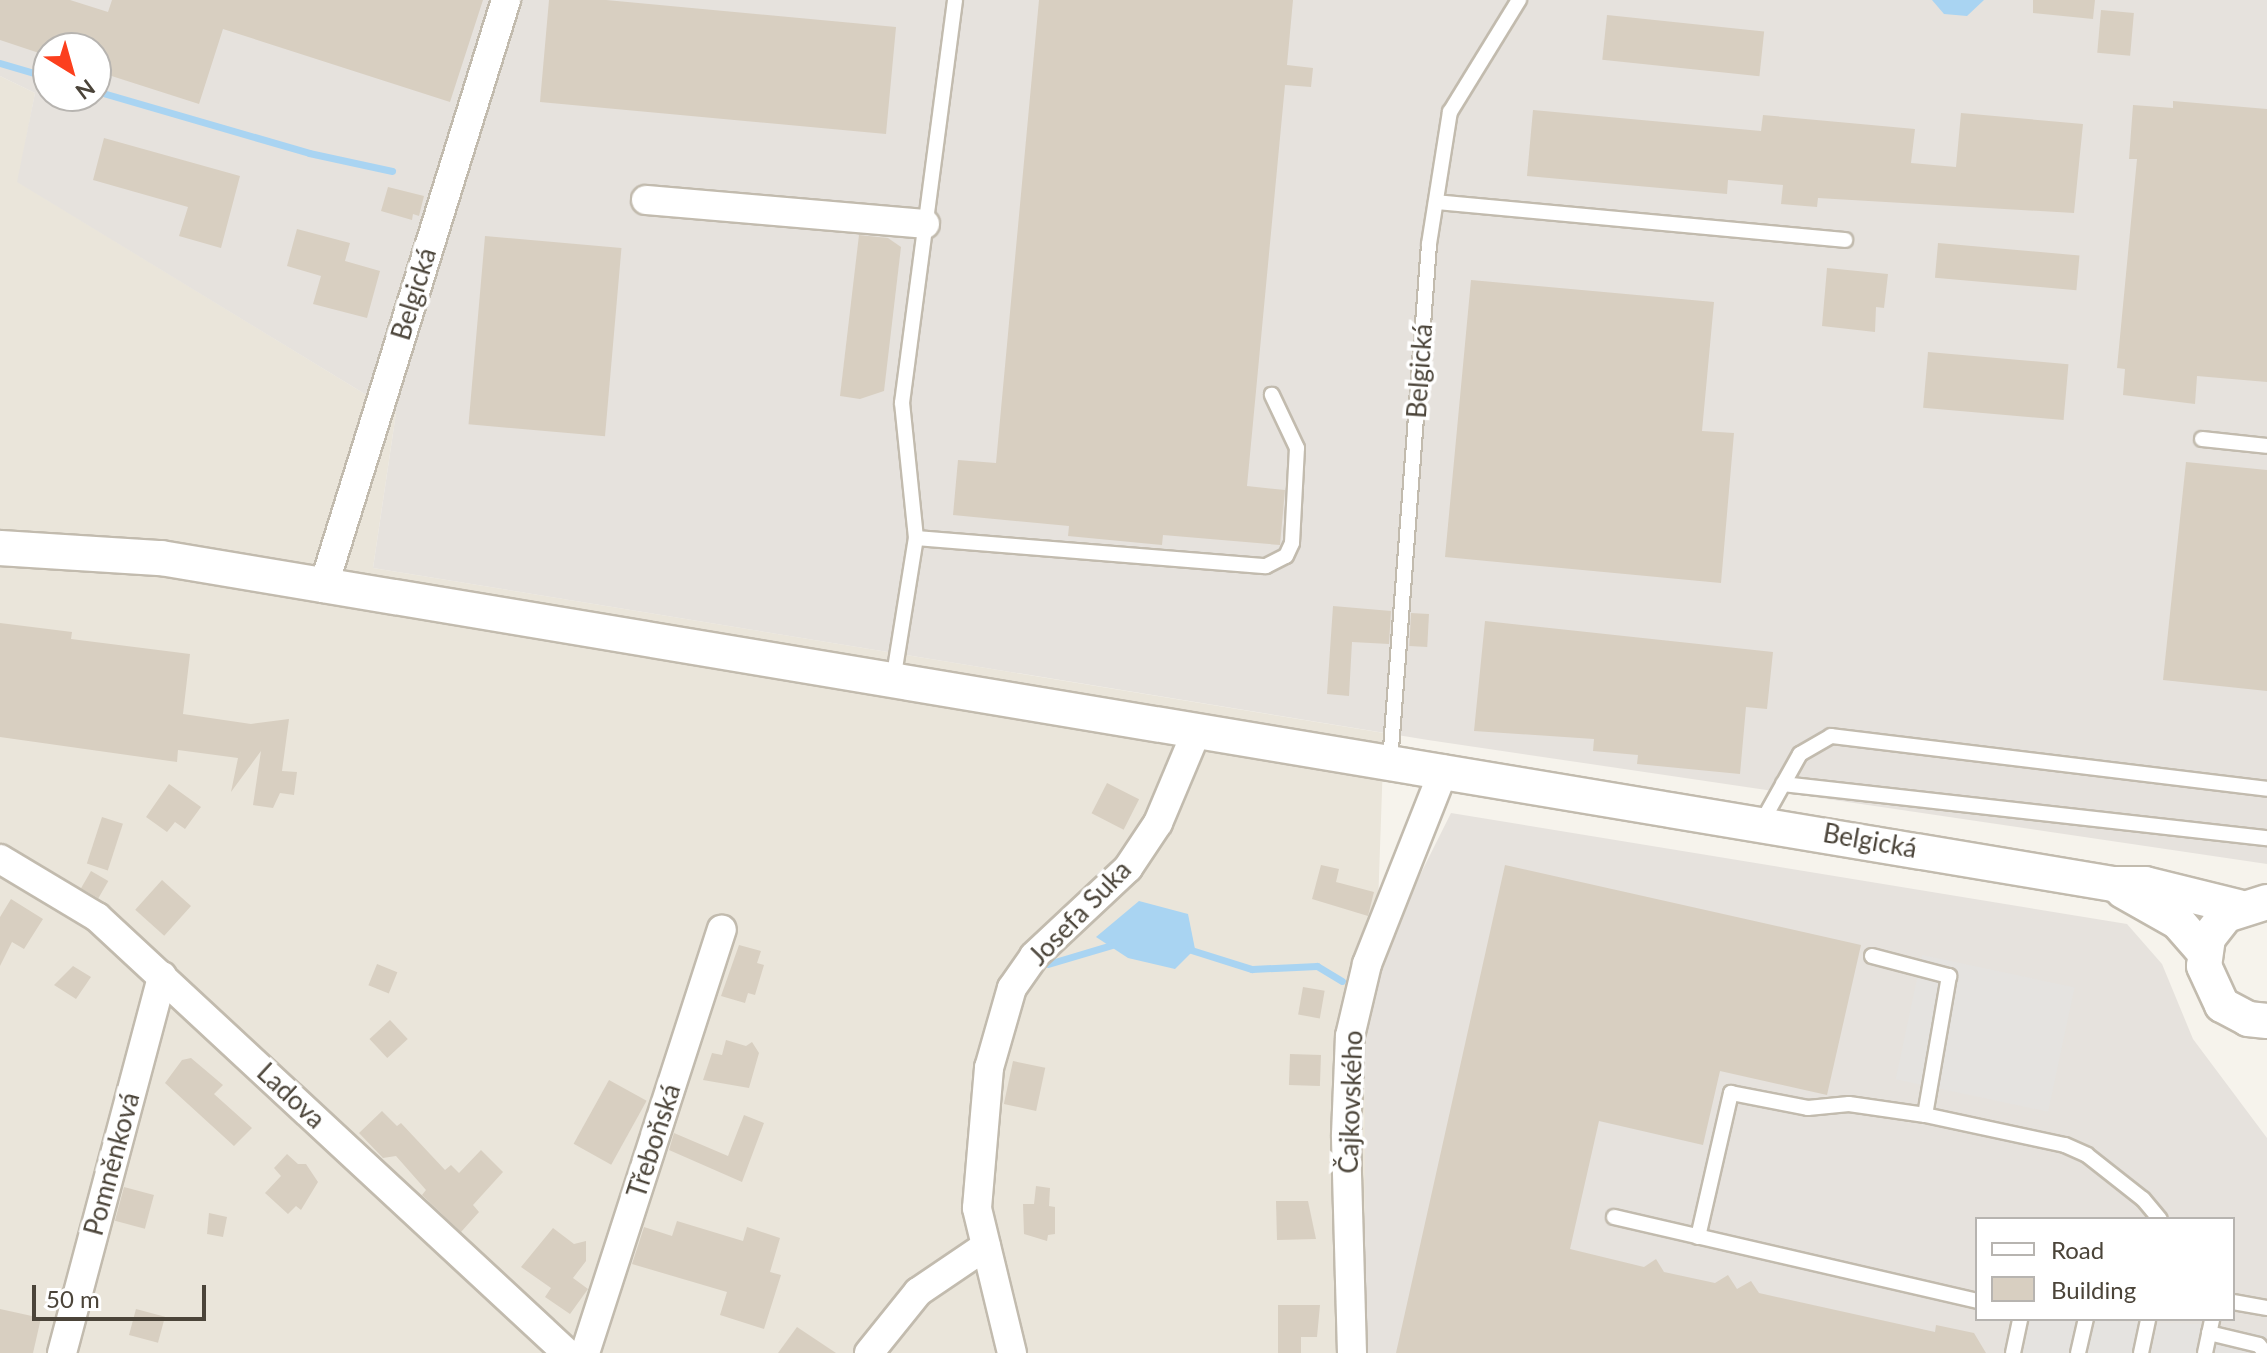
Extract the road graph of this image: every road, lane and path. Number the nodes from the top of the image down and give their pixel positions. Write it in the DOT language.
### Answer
graph roads {
  1 [pos="506,0"];
  2 [pos="955,0"];
  3 [pos="1519,0"];
  4 [pos="646,200"];
  5 [pos="1436,202"];
  6 [pos="925,224"];
  7 [pos="1845,240"];
  8 [pos="1272,395"];
  9 [pos="2202,439"];
  10 [pos="2267,446"];
  11 [pos="916,538"];
  12 [pos="0,548"];
  13 [pos="323,588"];
  14 [pos="893,681"];
  15 [pos="1197,730"];
  16 [pos="1390,762"];
  17 [pos="1444,770"];
  18 [pos="1783,784"];
  19 [pos="2267,789"];
  20 [pos="1762,822"];
  21 [pos="2267,838"];
  22 [pos="0,859"];
  23 [pos="2113,884"];
  24 [pos="2259,901"];
  25 [pos="722,930"];
  26 [pos="2204,952"];
  27 [pos="1872,956"];
  28 [pos="162,976"];
  29 [pos="2261,1029"];
  30 [pos="1925,1115"];
  31 [pos="1614,1217"];
  32 [pos="2158,1217"];
  33 [pos="1698,1237"];
  34 [pos="986,1246"];
  35 [pos="1975,1301"];
  36 [pos="2235,1302"];
  37 [pos="2267,1308"];
  38 [pos="2020,1321"];
  39 [pos="2086,1321"];
  40 [pos="2148,1321"];
  41 [pos="2210,1326"];
  42 [pos="62,1353"];
  43 [pos="567,1353"];
  44 [pos="585,1353"];
  45 [pos="869,1353"];
  46 [pos="1012,1353"];
  47 [pos="1352,1353"];
  48 [pos="2013,1353"];
  49 [pos="2078,1353"];
  50 [pos="2141,1353"];
  51 [pos="2205,1353"];
  52 [pos="2265,1353"];
  1 -- 13 [label="street, Belgická"];
  2 -- 6 [label="lane"];
  3 -- 5 [label="lane, Belgická"];
  4 -- 6 [label="street"];
  5 -- 7 [label="lane"];
  5 -- 16 [label="lane, Belgická"];
  6 -- 11 [label="lane"];
  8 -- 11 [label="lane"];
  9 -- 10 [label="lane"];
  11 -- 14 [label="lane"];
  12 -- 13 [label="street, Belgická"];
  13 -- 14 [label="street, Belgická"];
  14 -- 15 [label="street, Belgická"];
  15 -- 16 [label="street, Belgická"];
  15 -- 34 [label="street, Josefa Suka"];
  16 -- 17 [label="street, Belgická"];
  17 -- 20 [label="street, Belgická"];
  17 -- 47 [label="street, Čajkovského"];
  18 -- 19 [label="lane"];
  18 -- 20 [label="lane"];
  18 -- 21 [label="lane"];
  20 -- 23 [label="street, Belgická"];
  22 -- 28 [label="street, Ladova"];
  23 -- 24 [label="street, Belgická"];
  23 -- 26 [label="street, Belgická"];
  24 -- 26 [label="street"];
  25 -- 44 [label="street, Třeboňská"];
  26 -- 29 [label="street"];
  27 -- 30 [label="lane"];
  28 -- 42 [label="street, Pomněnková"];
  28 -- 43 [label="street, Ladova"];
  30 -- 32 [label="lane"];
  30 -- 33 [label="lane"];
  31 -- 33 [label="lane"];
  33 -- 35 [label="lane"];
  34 -- 45 [label="street"];
  34 -- 46 [label="street, Josefa Suka"];
  36 -- 37 [label="lane"];
  38 -- 48 [label="lane"];
  39 -- 49 [label="lane"];
  40 -- 50 [label="lane"];
  41 -- 51 [label="lane"];
  41 -- 52 [label="lane"];
}
